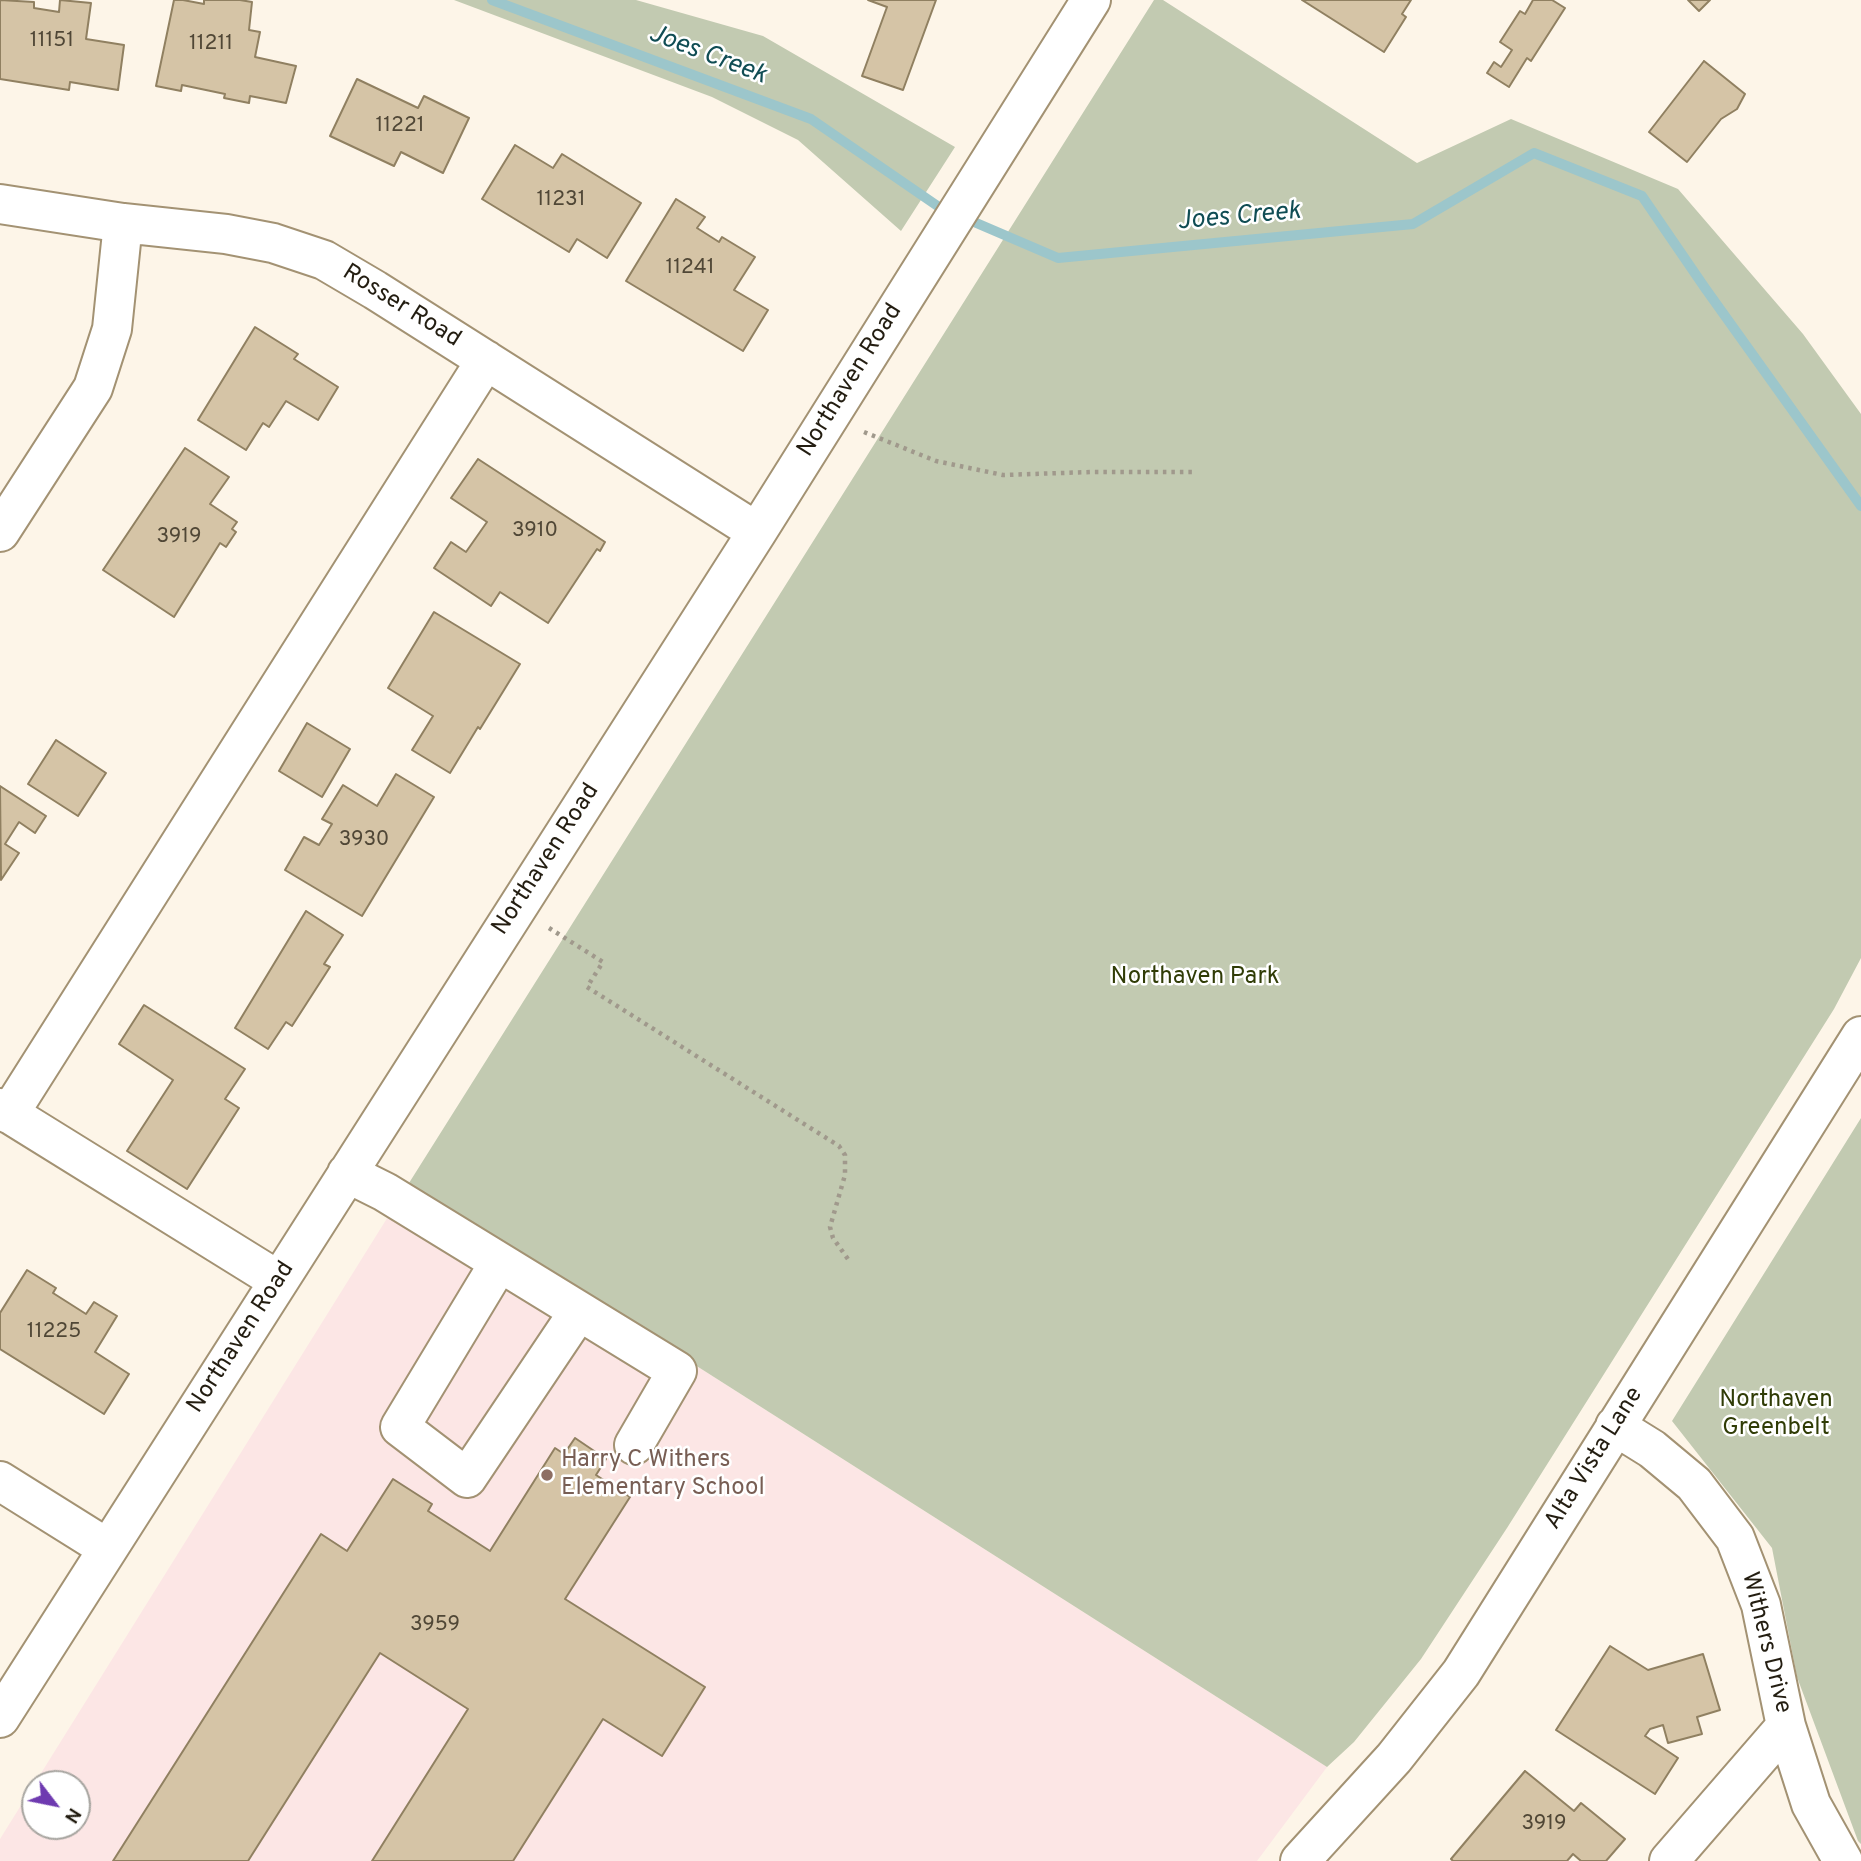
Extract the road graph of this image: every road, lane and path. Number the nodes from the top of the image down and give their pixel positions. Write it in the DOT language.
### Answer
graph roads {
  1 [pos="1091,0"];
  2 [pos="0,204"];
  3 [pos="122,223"];
  4 [pos="486,360"];
  5 [pos="863,432"];
  6 [pos="1196,472"];
  7 [pos="757,531"];
  8 [pos="0,532"];
  9 [pos="549,928"];
  10 [pos="1861,1036"];
  11 [pos="4,1111"];
  12 [pos="347,1173"];
  13 [pos="499,1262"];
  14 [pos="850,1262"];
  15 [pos="279,1280"];
  16 [pos="579,1311"];
  17 [pos="1615,1426"];
  18 [pos="634,1445"];
  19 [pos="0,1481"];
  20 [pos="107,1548"];
  21 [pos="0,1718"];
  22 [pos="1786,1726"];
  23 [pos="1300,1861"];
  24 [pos="1669,1861"];
  25 [pos="1843,1861"];
  1 -- 7 [label="street, Northaven Road"];
  2 -- 3 [label="street, Rosser Road"];
  3 -- 4 [label="street, Rosser Road"];
  3 -- 8 [label="street"];
  4 -- 7 [label="street, Rosser Road"];
  4 -- 11 [label="street"];
  5 -- 6 [label="path"];
  7 -- 12 [label="street, Northaven Road"];
  9 -- 14 [label="path"];
  10 -- 17 [label="street, Alta Vista Lane"];
  11 -- 15 [label="street"];
  12 -- 13 [label="street"];
  12 -- 15 [label="street, Northaven Road"];
  13 -- 16 [label="street"];
  13 -- 16 [label="street"];
  15 -- 20 [label="street, Northaven Road"];
  16 -- 18 [label="street"];
  17 -- 22 [label="street, Withers Drive"];
  17 -- 23 [label="street, Alta Vista Lane"];
  19 -- 20 [label="street"];
  20 -- 21 [label="street, Northaven Road"];
  22 -- 24 [label="street"];
  22 -- 25 [label="street, Withers Drive"];
}
